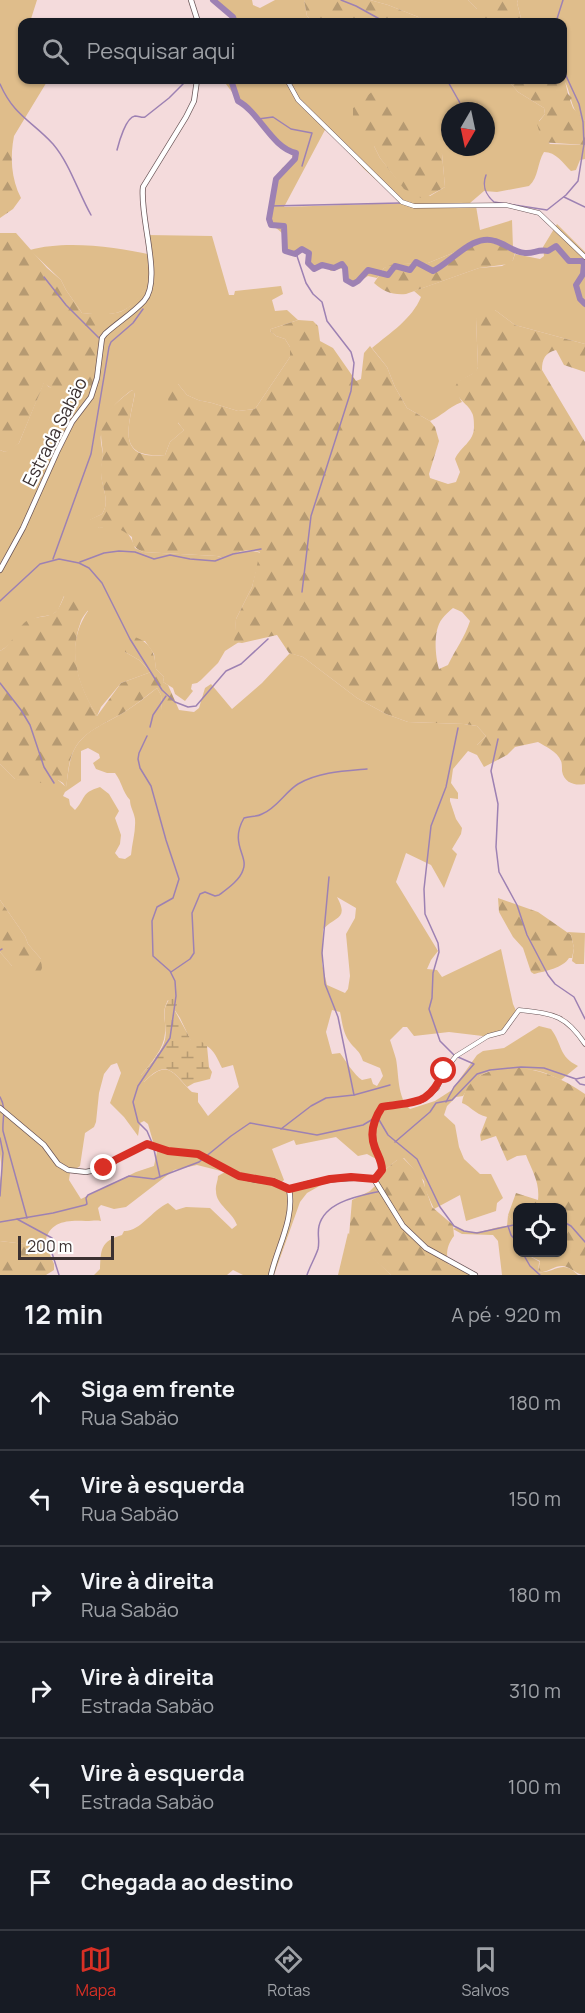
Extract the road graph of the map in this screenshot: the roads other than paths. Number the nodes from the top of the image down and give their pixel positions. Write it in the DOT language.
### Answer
graph roads {
  1 [pos="192,0"];
  2 [pos="197,18"];
  3 [pos="196,84"];
  4 [pos="288,84"];
  5 [pos="585,257"];
  6 [pos="0,570"];
  7 [pos="585,1044"];
  8 [pos="0,1108"];
  9 [pos="375,1179"];
  10 [pos="289,1189"];
  11 [pos="271,1275"];
  12 [pos="476,1275"];
  1 -- 2 [label="street"];
  3 -- 6 [label="street, Estrada Sabäo"];
  4 -- 5 [label="street"];
  7 -- 9 [label="street"];
  8 -- 10 [label="street"];
  9 -- 10 [label="street"];
  9 -- 12 [label="street"];
  10 -- 11 [label="street"];
}
